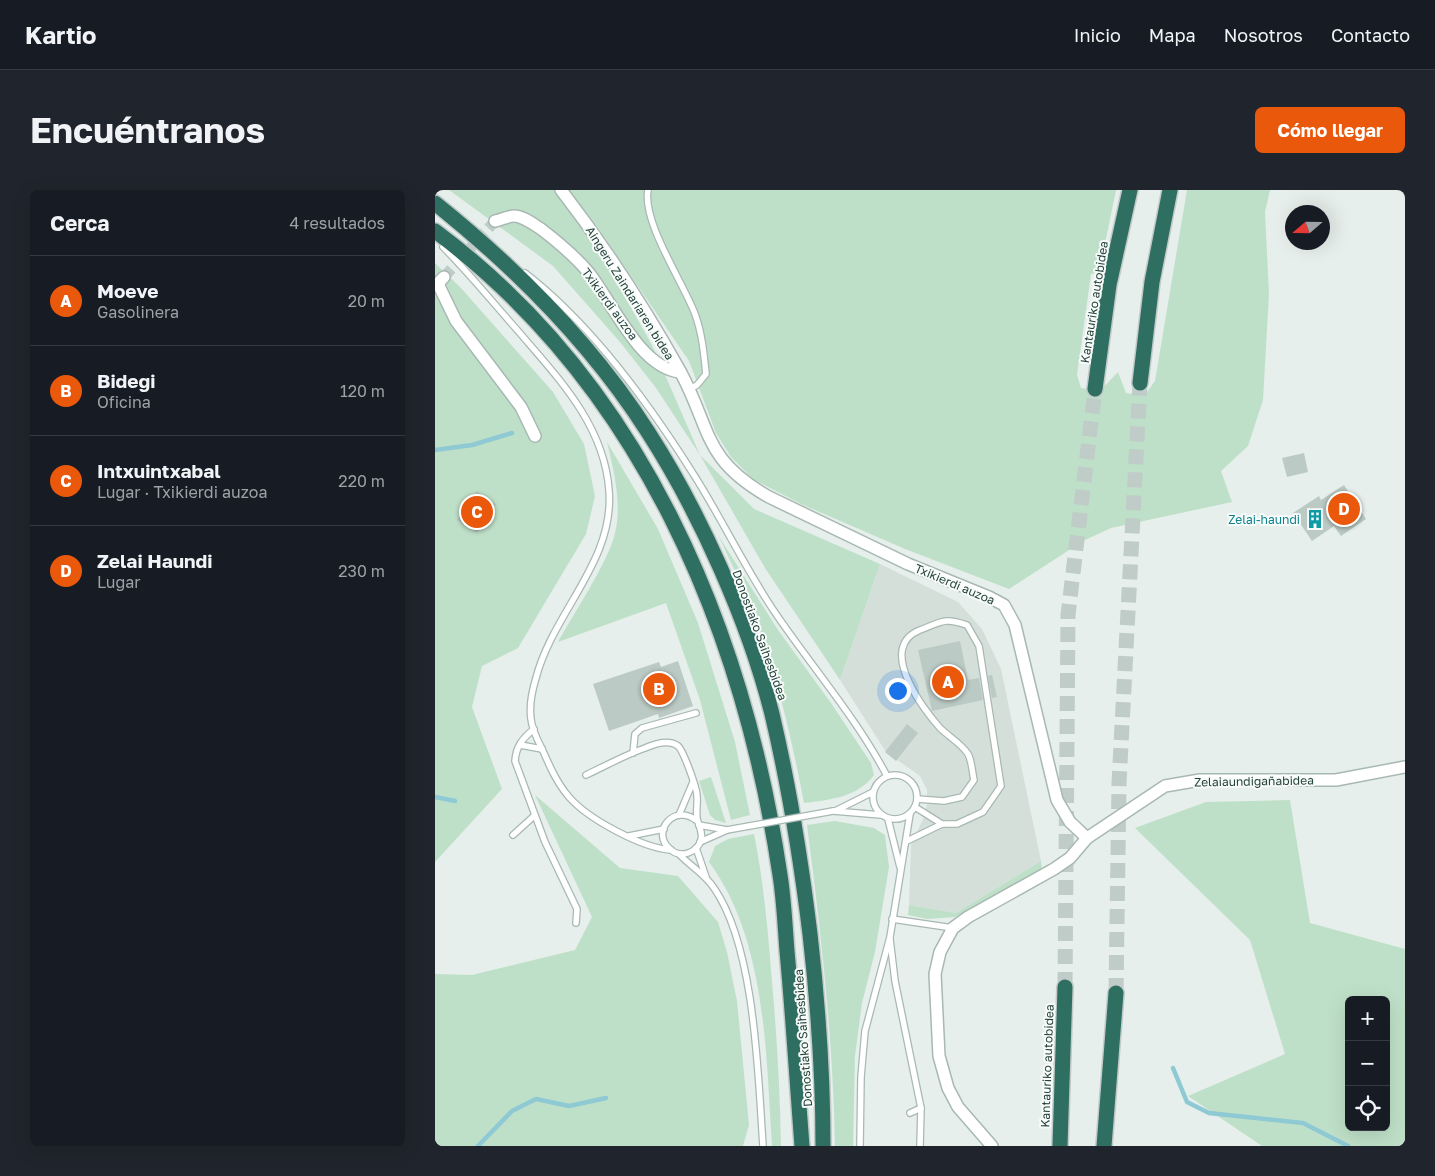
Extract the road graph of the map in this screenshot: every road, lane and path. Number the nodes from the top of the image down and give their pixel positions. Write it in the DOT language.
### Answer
graph roads {
  1 [pos="561,190"];
  2 [pos="648,190"];
  3 [pos="1130,190"];
  4 [pos="1170,190"];
  5 [pos="435,203"];
  6 [pos="495,221"];
  7 [pos="466,227"];
  8 [pos="435,231"];
  9 [pos="435,239"];
  10 [pos="444,277"];
  11 [pos="680,372"];
  12 [pos="1139,383"];
  13 [pos="688,390"];
  14 [pos="1095,390"];
  15 [pos="535,436"];
  16 [pos="696,713"];
  17 [pos="534,729"];
  18 [pos="519,745"];
  19 [pos="542,749"];
  20 [pos="633,753"];
  21 [pos="1405,767"];
  22 [pos="586,775"];
  23 [pos="887,776"];
  24 [pos="693,782"];
  25 [pos="873,792"];
  26 [pos="917,799"];
  27 [pos="915,807"];
  28 [pos="833,812"];
  29 [pos="910,814"];
  30 [pos="679,815"];
  31 [pos="881,815"];
  32 [pos="534,816"];
  33 [pos="887,819"];
  34 [pos="698,823"];
  35 [pos="942,824"];
  36 [pos="664,829"];
  37 [pos="727,830"];
  38 [pos="513,835"];
  39 [pos="629,836"];
  40 [pos="1087,838"];
  41 [pos="907,841"];
  42 [pos="700,842"];
  43 [pos="696,848"];
  44 [pos="671,850"];
  45 [pos="679,854"];
  46 [pos="900,869"];
  47 [pos="706,877"];
  48 [pos="893,918"];
  49 [pos="576,923"];
  50 [pos="953,928"];
  51 [pos="889,936"];
  52 [pos="1065,987"];
  53 [pos="1116,993"];
  54 [pos="921,1108"];
  55 [pos="910,1113"];
  56 [pos="763,1146"];
  57 [pos="802,1146"];
  58 [pos="823,1146"];
  59 [pos="860,1146"];
  60 [pos="920,1146"];
  61 [pos="993,1146"];
  62 [pos="1059,1146"];
  63 [pos="1105,1146"];
  1 -- 11 [label="street, Aingeru Zaindariaren bidea"];
  2 -- 13 [label="lane"];
  3 -- 14 [label="highway, Kantauriko autobidea"];
  4 -- 12 [label="highway"];
  5 -- 7 [label="highway, Donostiako Saihesbidea"];
  6 -- 11 [label="street, Txikierdi auzoa"];
  7 -- 23 [label="lane"];
  7 -- 58 [label="highway, Donostiako Saihesbidea"];
  8 -- 57 [label="highway, Donostiako Saihesbidea"];
  9 -- 17 [label="lane"];
  10 -- 15 [label="street"];
  11 -- 13 [label="street, Txikierdi auzoa"];
  13 -- 40 [label="street, Txikierdi auzoa"];
  16 -- 20 [label="lane"];
  17 -- 18 [label="lane"];
  17 -- 19 [label="lane"];
  18 -- 19 [label="lane"];
  18 -- 32 [label="lane"];
  19 -- 39 [label="lane"];
  20 -- 22 [label="lane"];
  20 -- 24 [label="lane"];
  21 -- 40 [label="street, Zelaiaundigañabidea"];
  23 -- 25 [label="lane"];
  23 -- 26 [label="lane"];
  24 -- 30 [label="lane"];
  24 -- 34 [label="lane"];
  25 -- 28 [label="lane"];
  25 -- 31 [label="lane"];
  26 -- 27 [label="lane"];
  26 -- 35 [label="lane"];
  27 -- 29 [label="lane"];
  27 -- 35 [label="lane"];
  28 -- 31 [label="lane"];
  28 -- 37 [label="lane, bridge"];
  29 -- 33 [label="lane"];
  29 -- 41 [label="lane"];
  30 -- 34 [label="lane"];
  30 -- 36 [label="lane"];
  31 -- 33 [label="lane"];
  32 -- 38 [label="lane"];
  32 -- 49 [label="lane"];
  33 -- 46 [label="lane"];
  34 -- 37 [label="lane"];
  34 -- 42 [label="lane"];
  35 -- 41 [label="lane"];
  36 -- 39 [label="lane"];
  36 -- 44 [label="lane"];
  37 -- 42 [label="lane"];
  39 -- 44 [label="lane"];
  40 -- 50 [label="street"];
  41 -- 46 [label="lane"];
  42 -- 43 [label="lane"];
  43 -- 45 [label="lane"];
  43 -- 47 [label="lane"];
  44 -- 45 [label="lane"];
  45 -- 47 [label="lane"];
  46 -- 48 [label="lane"];
  47 -- 56 [label="lane"];
  48 -- 50 [label="lane"];
  48 -- 51 [label="lane"];
  50 -- 61 [label="street"];
  51 -- 54 [label="lane"];
  51 -- 59 [label="lane"];
  52 -- 62 [label="highway, Kantauriko autobidea"];
  53 -- 63 [label="highway"];
  54 -- 55 [label="lane"];
  54 -- 60 [label="lane"];
}
